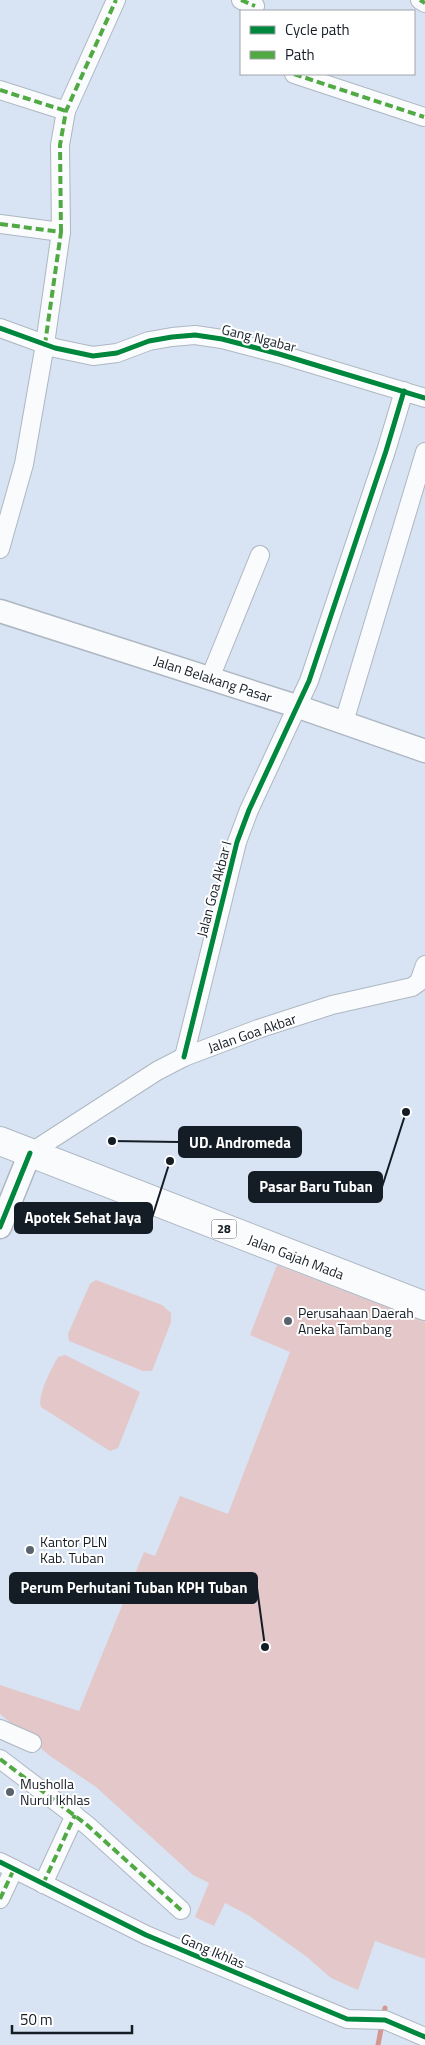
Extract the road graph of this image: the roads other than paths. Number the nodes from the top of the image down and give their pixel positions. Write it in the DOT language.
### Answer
graph roads {
  1 [pos="116,0"];
  2 [pos="420,0"];
  3 [pos="425,3"];
  4 [pos="297,75"];
  5 [pos="0,90"];
  6 [pos="66,111"];
  7 [pos="425,115"];
  8 [pos="0,224"];
  9 [pos="61,232"];
  10 [pos="0,328"];
  11 [pos="45,344"];
  12 [pos="404,391"];
  13 [pos="425,398"];
  14 [pos="425,452"];
  15 [pos="0,549"];
  16 [pos="260,554"];
  17 [pos="0,611"];
  18 [pos="210,678"];
  19 [pos="296,706"];
  20 [pos="344,722"];
  21 [pos="425,751"];
  22 [pos="425,965"];
  23 [pos="184,1057"];
  24 [pos="0,1141"];
  25 [pos="30,1153"];
  26 [pos="0,1227"];
  27 [pos="425,1306"];
  28 [pos="0,1729"];
  29 [pos="32,1743"];
  30 [pos="0,1759"];
  31 [pos="75,1815"];
  32 [pos="7,1866"];
  33 [pos="43,1884"];
  34 [pos="0,1899"];
  35 [pos="181,1910"];
  36 [pos="425,2038"];
  1 -- 6 [label="street"];
  2 -- 3 [label="street"];
  4 -- 7 [label="street"];
  5 -- 6 [label="street"];
  6 -- 9 [label="street"];
  8 -- 9 [label="street"];
  9 -- 11 [label="street"];
  10 -- 11 [label="street, Gang Ngabar"];
  11 -- 12 [label="street, Gang Ngabar"];
  11 -- 15 [label="street"];
  12 -- 13 [label="street, Gang Ngabar"];
  12 -- 19 [label="street, Jalan Goa Akbar I"];
  14 -- 20 [label="street"];
  16 -- 18 [label="street"];
  17 -- 18 [label="street, Jalan Belakang Pasar"];
  18 -- 19 [label="street, Jalan Belakang Pasar"];
  19 -- 20 [label="street, Jalan Belakang Pasar"];
  19 -- 23 [label="street, Jalan Goa Akbar I"];
  20 -- 21 [label="street, Jalan Belakang Pasar"];
  22 -- 23 [label="street, Jalan Goa Akbar"];
  23 -- 25 [label="street, Jalan Goa Akbar"];
  24 -- 25 [label="highway, Jalan Gajah Mada / 28"];
  25 -- 26 [label="street"];
  25 -- 27 [label="highway, Jalan Gajah Mada / 28"];
  28 -- 29 [label="street"];
  30 -- 31 [label="street"];
  31 -- 33 [label="street"];
  31 -- 35 [label="street"];
  32 -- 33 [label="street, Gang Ikhlas"];
  32 -- 34 [label="street"];
  33 -- 36 [label="street, Gang Ikhlas"];
}
